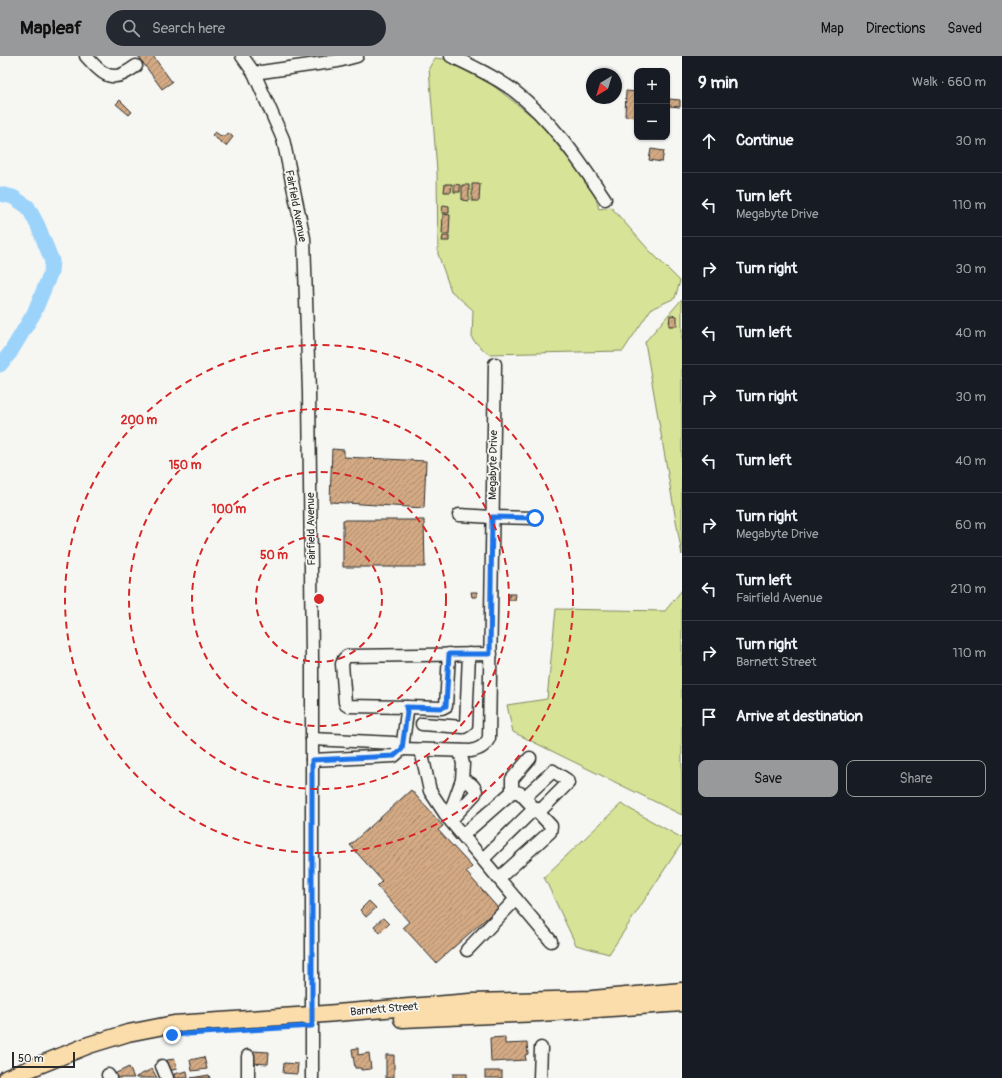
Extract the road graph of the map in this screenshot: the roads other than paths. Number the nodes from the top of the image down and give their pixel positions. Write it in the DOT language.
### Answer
graph roads {
  1 [pos="86,56"];
  2 [pos="242,56"];
  3 [pos="357,56"];
  4 [pos="452,56"];
  5 [pos="136,66"];
  6 [pos="254,73"];
  7 [pos="605,199"];
  8 [pos="495,364"];
  9 [pos="459,515"];
  10 [pos="492,517"];
  11 [pos="535,518"];
  12 [pos="449,654"];
  13 [pos="469,654"];
  14 [pos="490,654"];
  15 [pos="406,707"];
  16 [pos="422,724"];
  17 [pos="312,739"];
  18 [pos="402,749"];
  19 [pos="421,750"];
  20 [pos="460,751"];
  21 [pos="530,758"];
  22 [pos="312,760"];
  23 [pos="462,780"];
  24 [pos="512,792"];
  25 [pos="525,797"];
  26 [pos="537,810"];
  27 [pos="450,819"];
  28 [pos="463,835"];
  29 [pos="483,859"];
  30 [pos="499,878"];
  31 [pos="516,899"];
  32 [pos="551,941"];
  33 [pos="467,950"];
  34 [pos="682,991"];
  35 [pos="682,1003"];
  36 [pos="312,1020"];
  37 [pos="541,1048"];
  38 [pos="248,1056"];
  39 [pos="162,1066"];
  40 [pos="7,1078"];
  41 [pos="167,1078"];
  42 [pos="248,1078"];
  43 [pos="312,1078"];
  44 [pos="540,1078"];
  1 -- 5 [label="street"];
  2 -- 6 [label="street, Fairfield Avenue"];
  3 -- 6 [label="street"];
  4 -- 7 [label="street"];
  6 -- 17 [label="street, Fairfield Avenue"];
  8 -- 10 [label="street, Megabyte Drive"];
  9 -- 10 [label="street"];
  10 -- 11 [label="street"];
  10 -- 14 [label="street, Megabyte Drive"];
  12 -- 13 [label="street"];
  12 -- 15 [label="street"];
  12 -- 15 [label="street"];
  13 -- 14 [label="street"];
  13 -- 16 [label="street"];
  14 -- 20 [label="street, Megabyte Drive"];
  15 -- 18 [label="street"];
  17 -- 18 [label="street, Megabyte Drive"];
  17 -- 22 [label="street, Fairfield Avenue"];
  18 -- 19 [label="street, Megabyte Drive"];
  18 -- 22 [label="street, Megabyte Drive"];
  19 -- 20 [label="street, Megabyte Drive"];
  19 -- 27 [label="street"];
  20 -- 23 [label="street"];
  21 -- 24 [label="street"];
  22 -- 36 [label="street, Fairfield Avenue"];
  23 -- 27 [label="street"];
  23 -- 27 [label="street"];
  24 -- 25 [label="street"];
  24 -- 28 [label="street"];
  25 -- 26 [label="street"];
  25 -- 26 [label="street"];
  26 -- 29 [label="street"];
  26 -- 30 [label="street"];
  27 -- 28 [label="street"];
  28 -- 29 [label="street"];
  29 -- 30 [label="street"];
  30 -- 31 [label="street"];
  31 -- 32 [label="street"];
  31 -- 33 [label="street"];
  34 -- 36 [label="main road, Barnett Street"];
  35 -- 36 [label="main road, Barnett Street"];
  36 -- 40 [label="main road, Barnett Street"];
  36 -- 43 [label="street, Fairfield Avenue"];
  37 -- 44 [label="street"];
  38 -- 42 [label="street"];
  39 -- 41 [label="street"];
}
